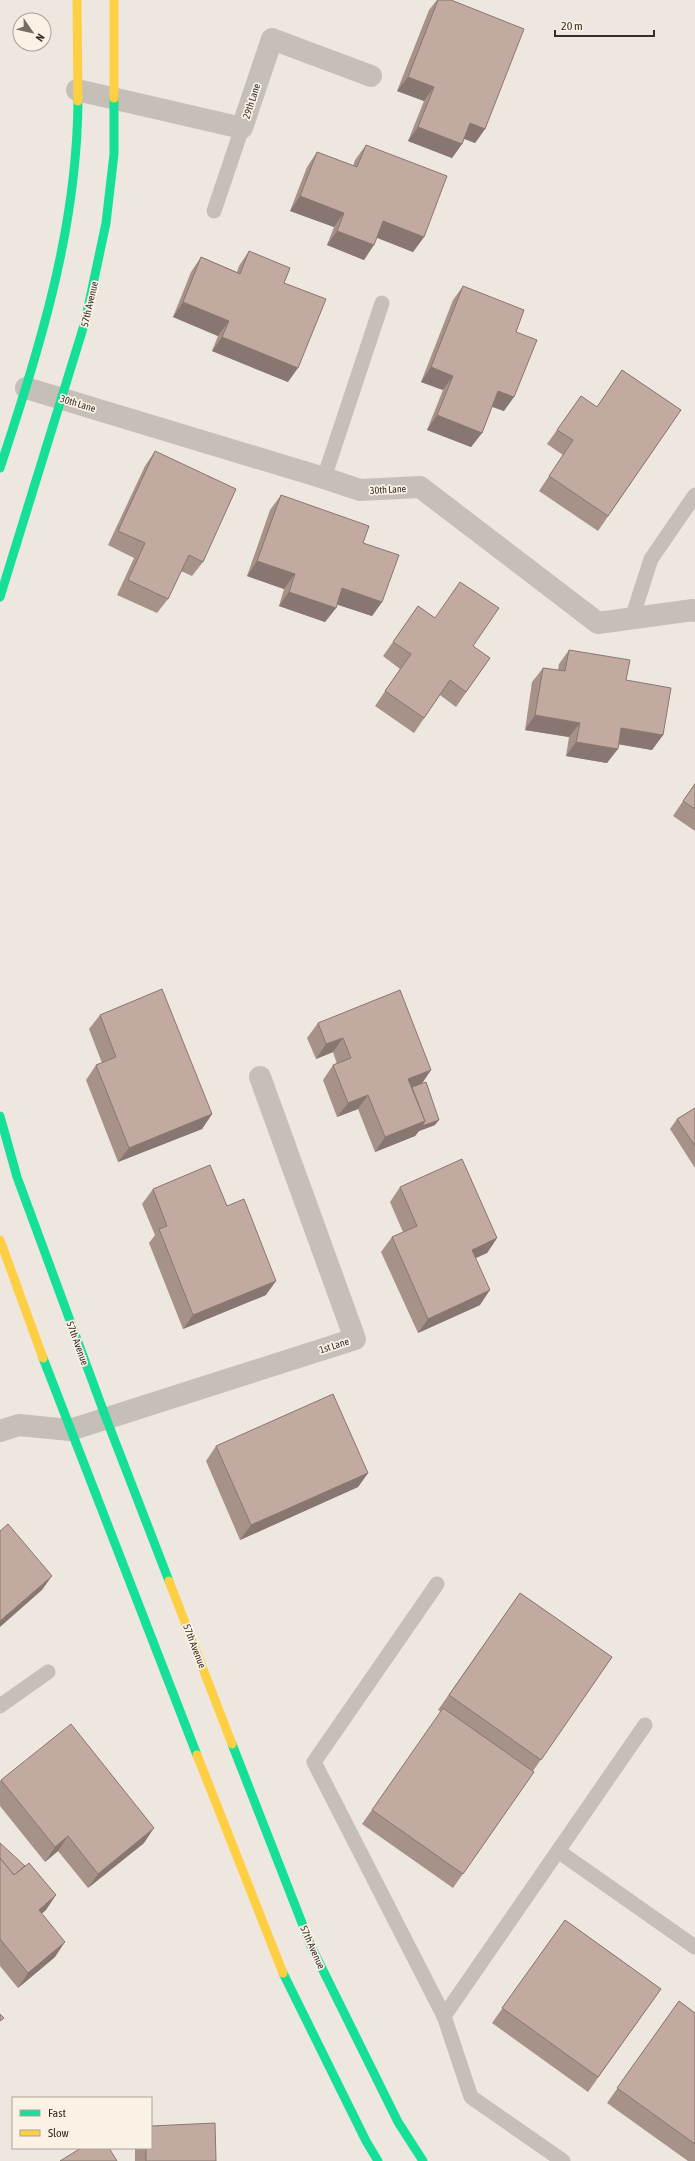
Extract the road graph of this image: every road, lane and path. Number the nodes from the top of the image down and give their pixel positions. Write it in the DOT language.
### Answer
graph roads {
  1 [pos="77,0"];
  2 [pos="114,0"];
  3 [pos="372,76"];
  4 [pos="77,90"];
  5 [pos="115,99"];
  6 [pos="242,128"];
  7 [pos="214,211"];
  8 [pos="382,303"];
  9 [pos="26,388"];
  10 [pos="62,398"];
  11 [pos="0,468"];
  12 [pos="324,478"];
  13 [pos="695,495"];
  14 [pos="0,597"];
  15 [pos="695,611"];
  16 [pos="632,618"];
  17 [pos="260,1076"];
  18 [pos="0,1116"];
  19 [pos="0,1240"];
  20 [pos="106,1418"];
  21 [pos="70,1430"];
  22 [pos="0,1432"];
  23 [pos="437,1584"];
  24 [pos="48,1672"];
  25 [pos="0,1706"];
  26 [pos="645,1725"];
  27 [pos="558,1850"];
  28 [pos="695,1946"];
  29 [pos="444,2016"];
  30 [pos="378,2161"];
  31 [pos="423,2161"];
  32 [pos="563,2161"];
  1 -- 4 [label="street"];
  2 -- 5 [label="street, 57th Avenue"];
  3 -- 6 [label="street, 29th Lane"];
  4 -- 5 [label="street, 29th Lane"];
  4 -- 9 [label="street"];
  5 -- 6 [label="street, 29th Lane"];
  5 -- 10 [label="street, 57th Avenue"];
  6 -- 7 [label="lane"];
  8 -- 12 [label="lane"];
  9 -- 10 [label="street, 30th Lane"];
  9 -- 11 [label="street"];
  10 -- 12 [label="street, 30th Lane"];
  10 -- 14 [label="street, 57th Avenue"];
  12 -- 16 [label="street, 30th Lane"];
  13 -- 16 [label="lane"];
  15 -- 16 [label="street, 30th Lane"];
  17 -- 20 [label="street, 1st Lane"];
  18 -- 20 [label="street, 57th Avenue"];
  19 -- 21 [label="street"];
  20 -- 21 [label="street, 1st Lane"];
  20 -- 31 [label="street, 57th Avenue"];
  21 -- 22 [label="street"];
  21 -- 30 [label="street"];
  23 -- 29 [label="lane"];
  24 -- 25 [label="lane"];
  26 -- 27 [label="lane"];
  27 -- 28 [label="lane"];
  27 -- 29 [label="lane"];
  29 -- 32 [label="lane"];
}
